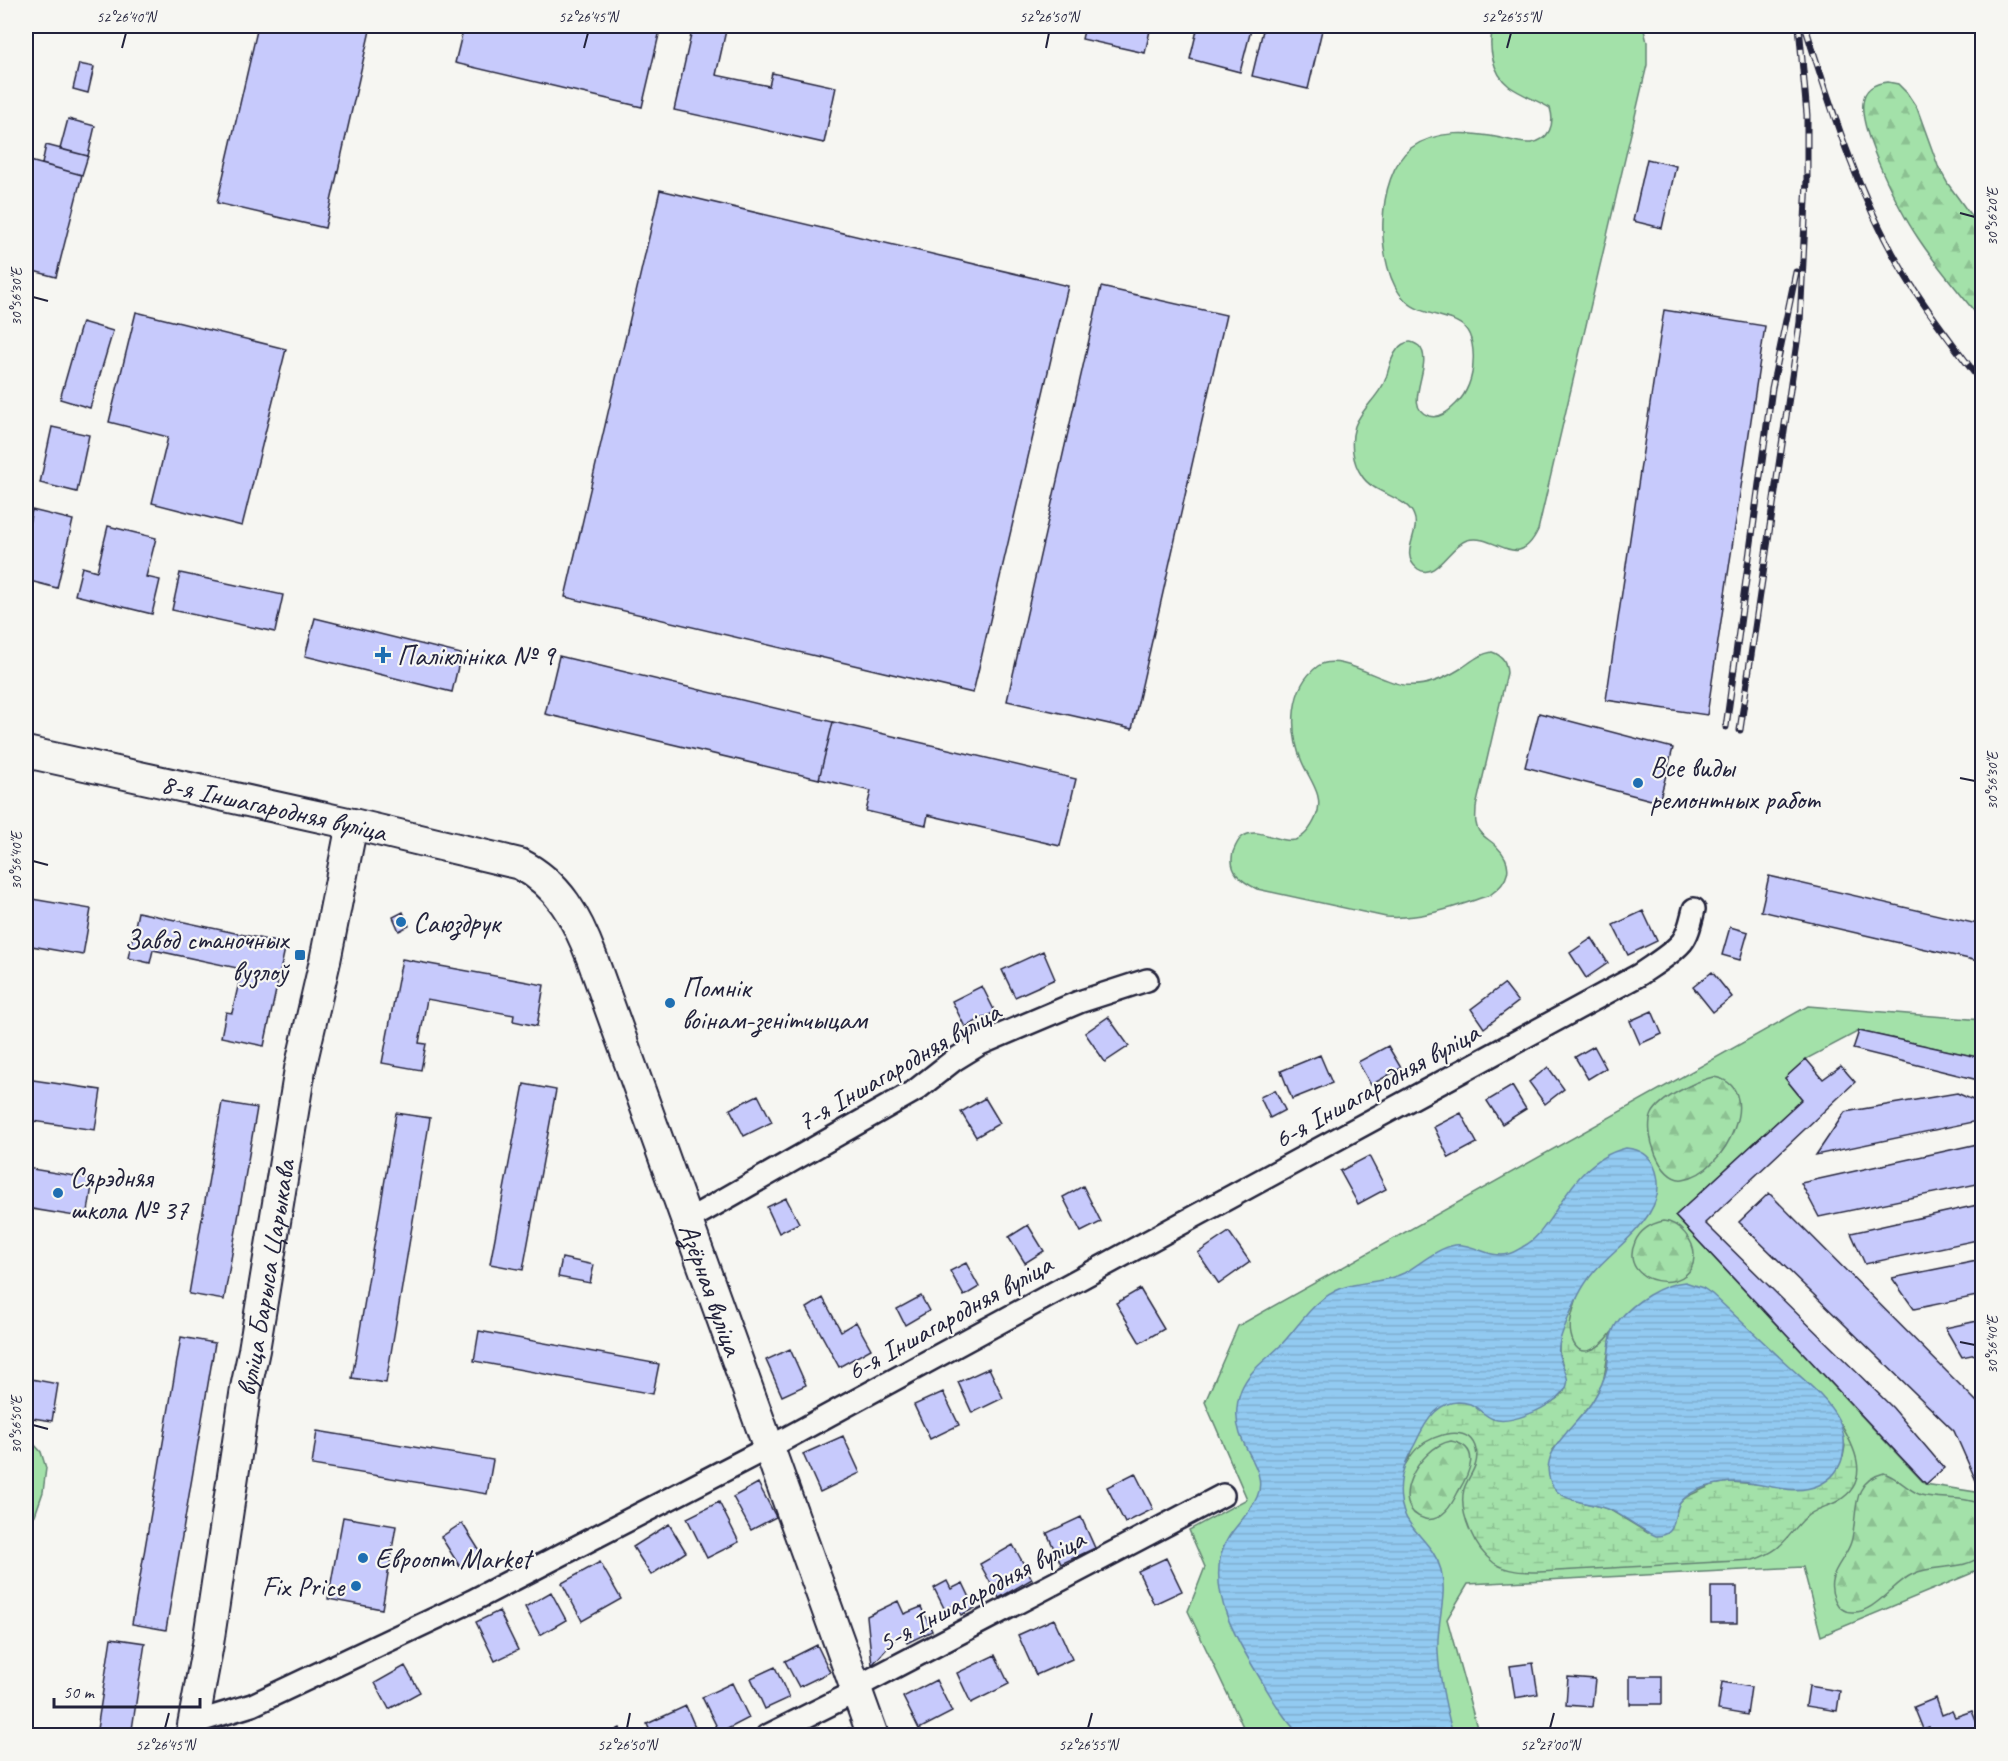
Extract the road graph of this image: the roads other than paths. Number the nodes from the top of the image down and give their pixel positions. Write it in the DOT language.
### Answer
graph roads {
  1 [pos="26,752"];
  2 [pos="352,824"];
  3 [pos="520,864"];
  4 [pos="1694,909"];
  5 [pos="1147,980"];
  6 [pos="688,1220"];
  7 [pos="770,1446"];
  8 [pos="1223,1495"];
  9 [pos="856,1689"];
  10 [pos="192,1729"];
  11 [pos="767,1736"];
  12 [pos="873,1736"];
  1 -- 2 [label="main road, 8-я Іншагародняя вуліца"];
  2 -- 3 [label="main road, 8-я Іншагародняя вуліца"];
  2 -- 10 [label="main road, вуліца Барыса Царыкава"];
  3 -- 6 [label="main road, Азёрная вуліца"];
  4 -- 7 [label="street, 6-я Іншагародняя вуліца"];
  5 -- 6 [label="street, 7-я Іншагародняя вуліца"];
  6 -- 7 [label="main road, Азёрная вуліца"];
  7 -- 9 [label="main road, Азёрная вуліца"];
  7 -- 10 [label="street, 6-я Іншагародняя вуліца"];
  8 -- 9 [label="street, 5-я Іншагародняя вуліца"];
  9 -- 11 [label="street, 5-я Іншагародняя вуліца"];
  9 -- 12 [label="main road, Азёрная вуліца"];
}
